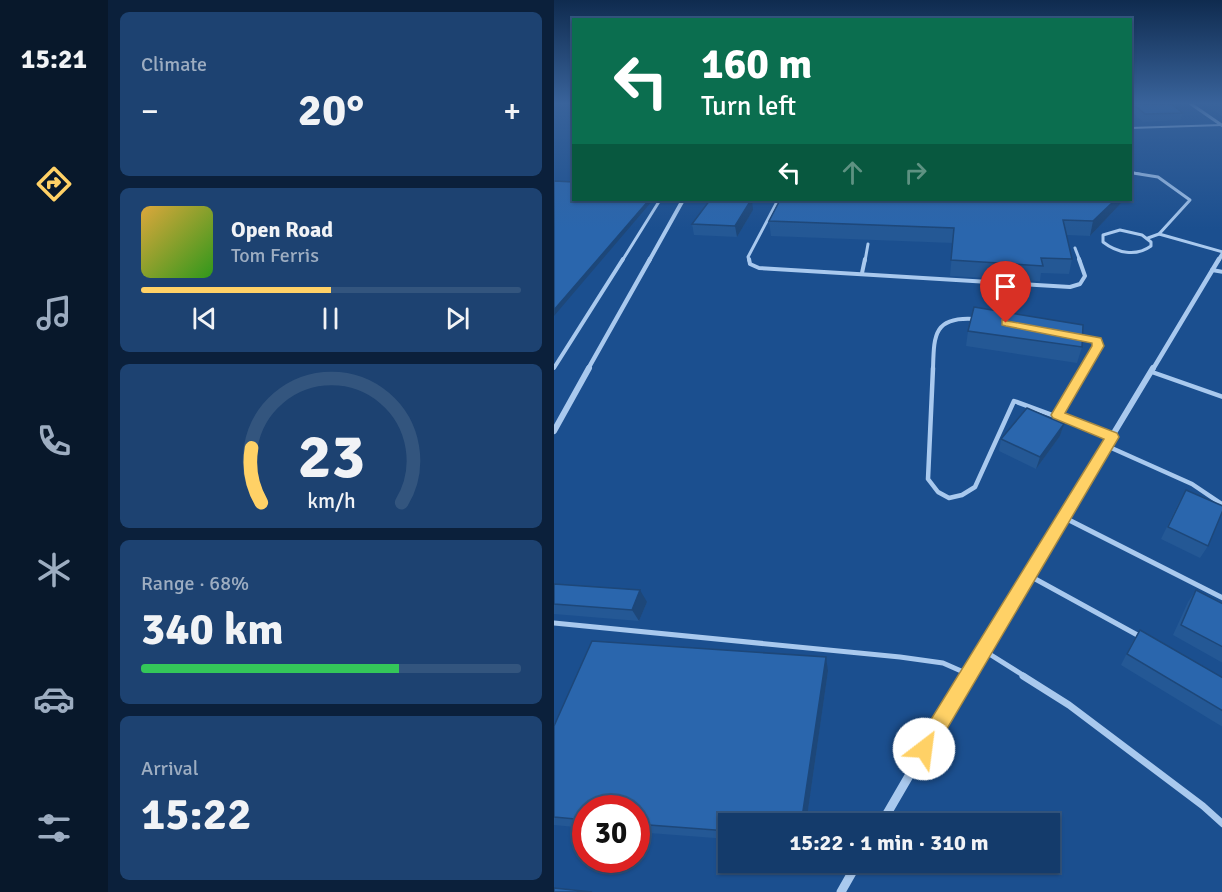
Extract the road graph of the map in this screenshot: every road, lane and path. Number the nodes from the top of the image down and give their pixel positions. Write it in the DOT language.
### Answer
graph roads {
  1 [pos="1132,172"];
  2 [pos="659,201"];
  3 [pos="682,201"];
  4 [pos="777,201"];
  5 [pos="1159,234"];
  6 [pos="1148,238"];
  7 [pos="868,244"];
  8 [pos="1075,248"];
  9 [pos="1223,253"];
  10 [pos="1212,270"];
  11 [pos="1223,272"];
  12 [pos="862,273"];
  13 [pos="985,320"];
  14 [pos="1069,333"];
  15 [pos="554,368"];
  16 [pos="1152,372"];
  17 [pos="1223,397"];
  18 [pos="1057,415"];
  19 [pos="554,431"];
  20 [pos="1112,437"];
  21 [pos="1107,446"];
  22 [pos="1223,505"];
  23 [pos="1063,518"];
  24 [pos="1028,575"];
  25 [pos="1223,598"];
  26 [pos="554,623"];
  27 [pos="1143,638"];
  28 [pos="983,650"];
  29 [pos="968,674"];
  30 [pos="887,813"];
  31 [pos="1223,824"];
  32 [pos="851,873"];
  33 [pos="840,892"];
  1 -- 5 [label="lane"];
  2 -- 15 [label="lane"];
  3 -- 19 [label="street"];
  4 -- 12 [label="lane"];
  5 -- 6 [label="lane"];
  5 -- 9 [label="lane"];
  6 -- 6 [label="lane"];
  7 -- 12 [label="lane"];
  8 -- 12 [label="lane"];
  9 -- 10 [label="street"];
  10 -- 11 [label="lane"];
  10 -- 16 [label="street"];
  13 -- 18 [label="lane"];
  14 -- 18 [label="lane"];
  16 -- 17 [label="lane"];
  16 -- 20 [label="street"];
  18 -- 20 [label="lane"];
  20 -- 21 [label="street"];
  21 -- 22 [label="lane"];
  21 -- 23 [label="street"];
  23 -- 24 [label="street"];
  23 -- 25 [label="lane"];
  24 -- 27 [label="lane"];
  24 -- 28 [label="street"];
  26 -- 29 [label="lane"];
  28 -- 29 [label="street"];
  28 -- 31 [label="lane"];
  29 -- 30 [label="street"];
  32 -- 33 [label="street"];
}
